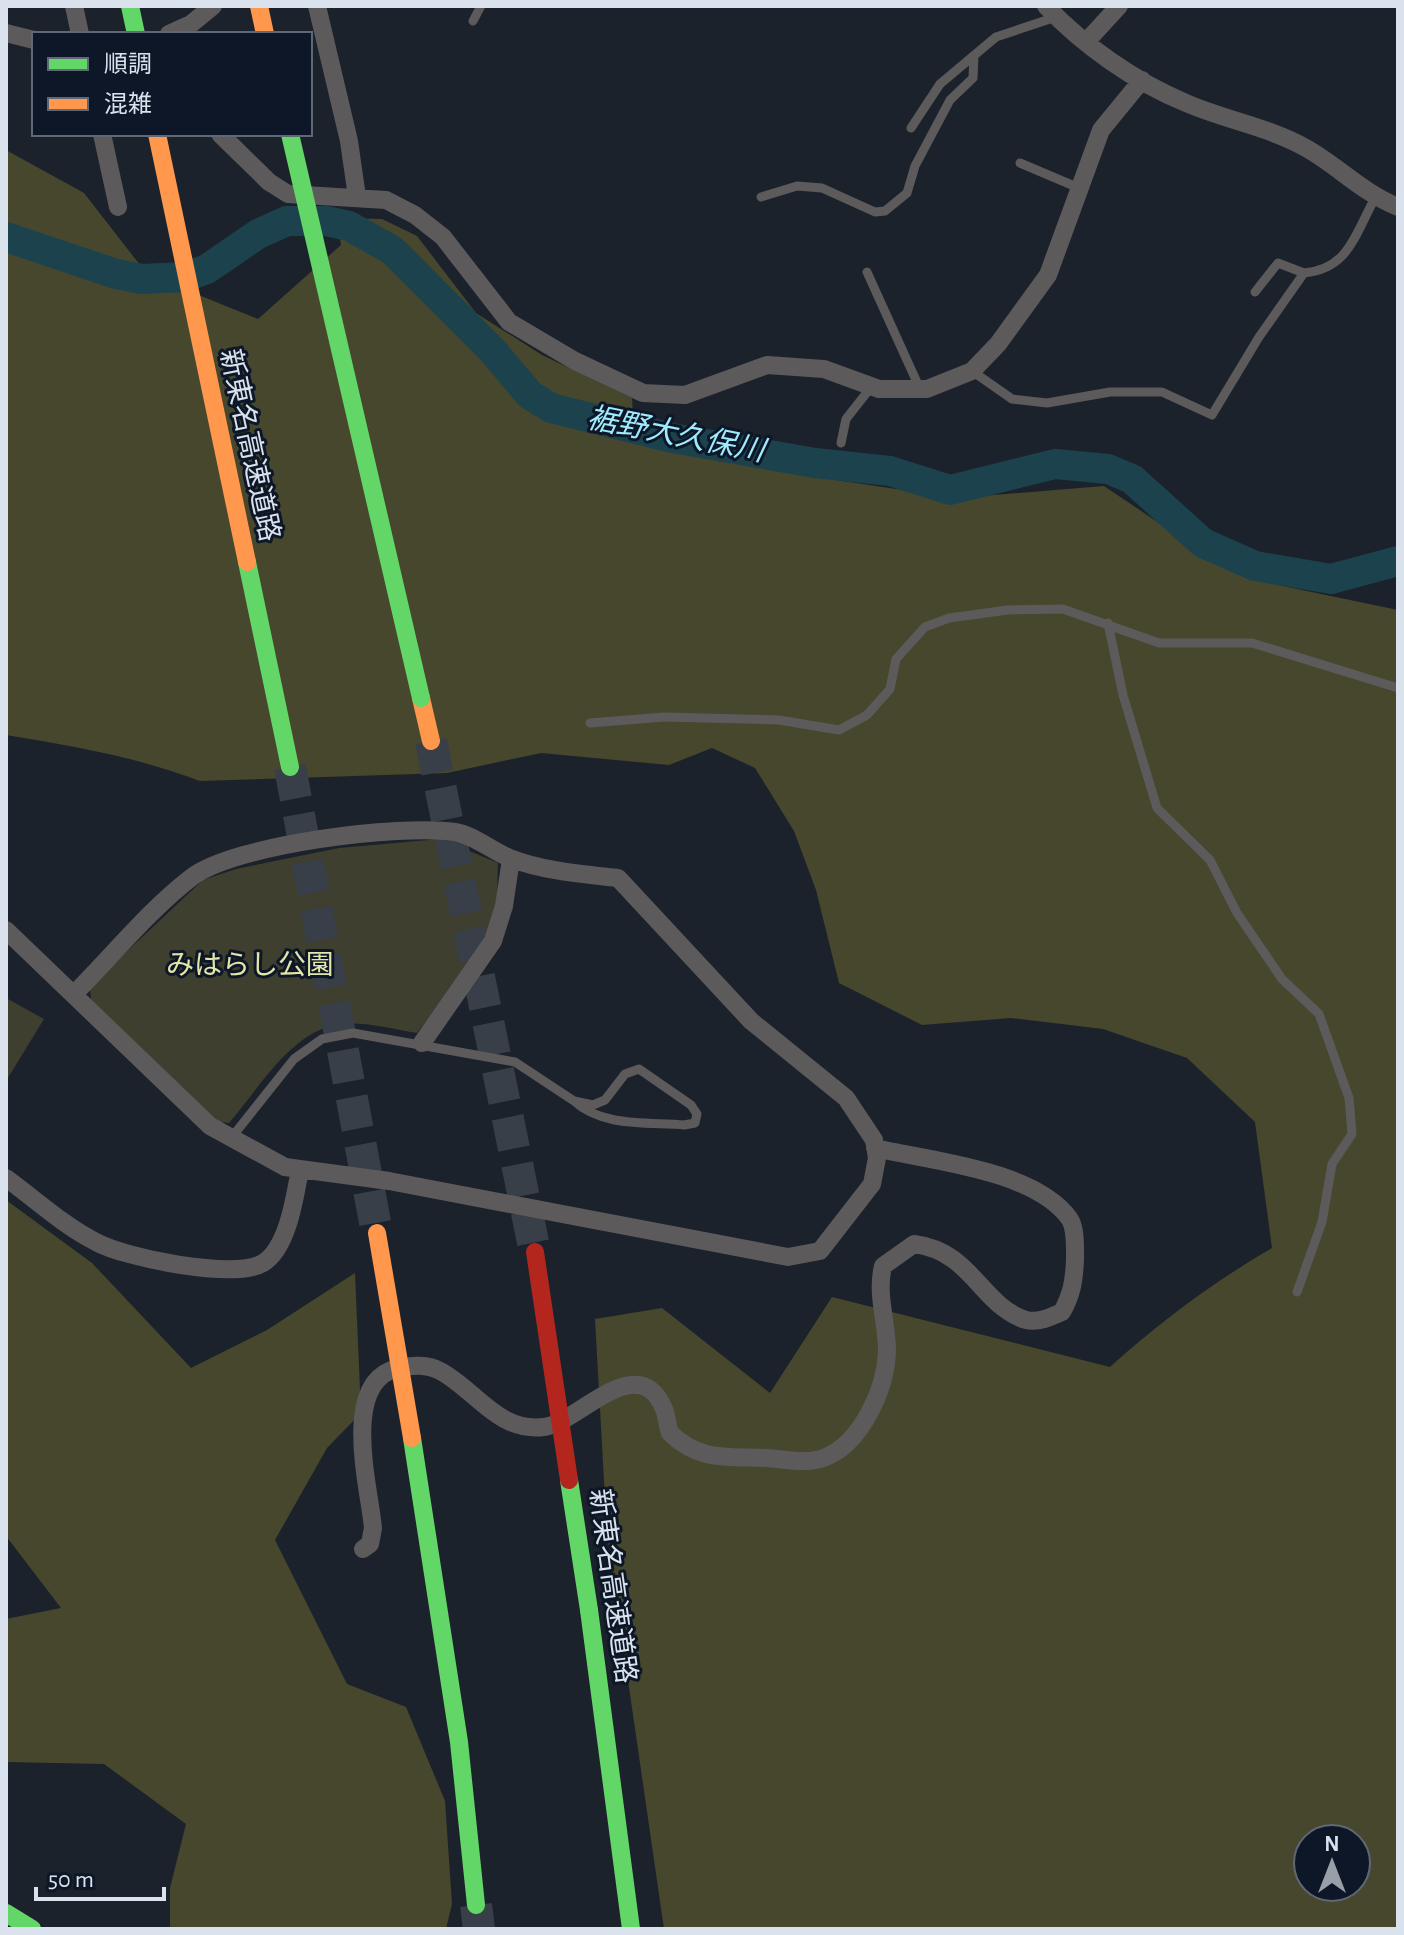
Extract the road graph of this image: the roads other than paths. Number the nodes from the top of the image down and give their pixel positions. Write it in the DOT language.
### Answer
graph roads {
  1 [pos="74,6"];
  2 [pos="130,6"];
  3 [pos="213,6"];
  4 [pos="259,6"];
  5 [pos="317,6"];
  6 [pos="481,6"];
  7 [pos="1119,6"];
  8 [pos="1051,12"];
  9 [pos="473,21"];
  10 [pos="80,32"];
  11 [pos="136,32"];
  12 [pos="173,32"];
  13 [pos="265,32"];
  14 [pos="6,33"];
  15 [pos="32,40"];
  16 [pos="1086,42"];
  17 [pos="974,56"];
  18 [pos="1142,80"];
  19 [pos="911,128"];
  20 [pos="102,136"];
  21 [pos="157,136"];
  22 [pos="222,136"];
  23 [pos="290,136"];
  24 [pos="1020,163"];
  25 [pos="1079,188"];
  26 [pos="357,197"];
  27 [pos="761,197"];
  28 [pos="1375,198"];
  29 [pos="118,207"];
  30 [pos="1398,207"];
  31 [pos="867,272"];
  32 [pos="1304,273"];
  33 [pos="1255,292"];
  34 [pos="972,371"];
  35 [pos="872,386"];
  36 [pos="920,389"];
  37 [pos="841,443"];
  38 [pos="1108,623"];
  39 [pos="1398,688"];
  40 [pos="590,723"];
  41 [pos="431,741"];
  42 [pos="290,767"];
  43 [pos="511,859"];
  44 [pos="6,930"];
  45 [pos="75,993"];
  46 [pos="422,1043"];
  47 [pos="574,1101"];
  48 [pos="232,1137"];
  49 [pos="875,1148"];
  50 [pos="300,1169"];
  51 [pos="6,1178"];
  52 [pos="377,1233"];
  53 [pos="535,1252"];
  54 [pos="1297,1292"];
  55 [pos="363,1549"];
  56 [pos="476,1905"];
  57 [pos="6,1913"];
  58 [pos="32,1929"];
  59 [pos="631,1929"];
  1 -- 10 [label="street"];
  2 -- 11 [label="main road"];
  3 -- 12 [label="street"];
  4 -- 13 [label="main road"];
  5 -- 26 [label="street"];
  6 -- 9 [label="lane"];
  7 -- 16 [label="street"];
  8 -- 16 [label="street"];
  8 -- 17 [label="lane"];
  14 -- 15 [label="street"];
  16 -- 18 [label="street"];
  17 -- 19 [label="lane"];
  17 -- 27 [label="lane"];
  18 -- 25 [label="street"];
  18 -- 28 [label="street"];
  20 -- 29 [label="street"];
  21 -- 42 [label="main road, 新東名高速道路"];
  22 -- 26 [label="street"];
  23 -- 41 [label="main road, bridge"];
  24 -- 25 [label="lane"];
  25 -- 34 [label="street"];
  26 -- 35 [label="street"];
  28 -- 30 [label="street"];
  28 -- 32 [label="lane"];
  31 -- 36 [label="lane"];
  32 -- 33 [label="lane"];
  32 -- 34 [label="lane"];
  34 -- 36 [label="street"];
  35 -- 36 [label="street"];
  35 -- 37 [label="lane"];
  38 -- 39 [label="lane"];
  38 -- 40 [label="lane"];
  38 -- 54 [label="lane"];
  43 -- 45 [label="street"];
  43 -- 46 [label="street"];
  43 -- 49 [label="street"];
  44 -- 45 [label="street"];
  45 -- 48 [label="street"];
  46 -- 47 [label="lane"];
  46 -- 48 [label="lane"];
  47 -- 47 [label="lane"];
  48 -- 50 [label="street"];
  49 -- 50 [label="street"];
  49 -- 55 [label="street"];
  50 -- 51 [label="street"];
  52 -- 56 [label="main road, bridge"];
  53 -- 59 [label="main road, 新東名高速道路, bridge"];
  57 -- 58 [label="main road"];
}
